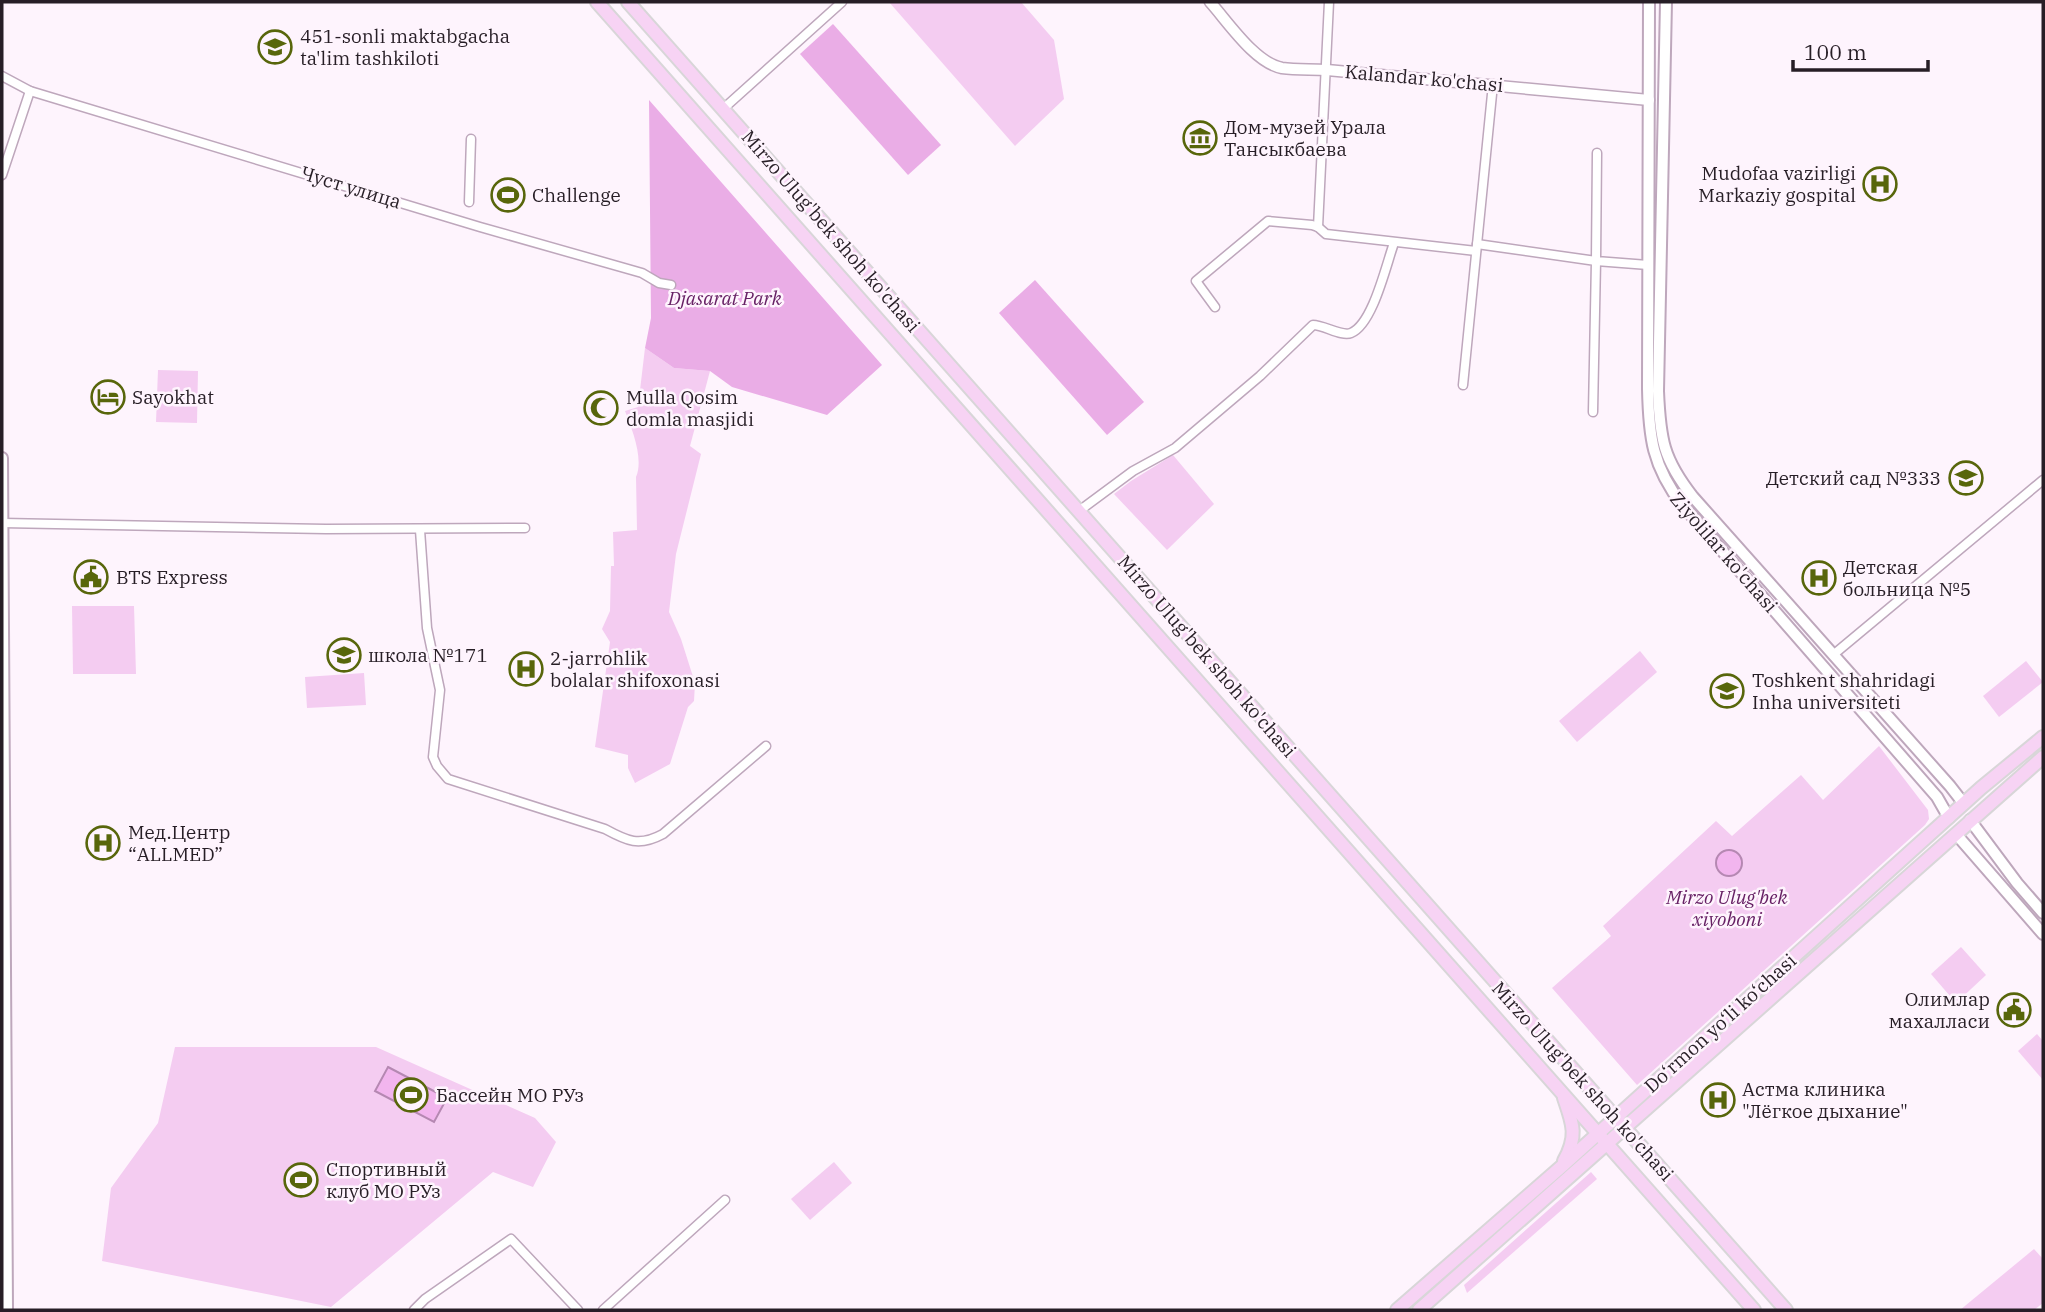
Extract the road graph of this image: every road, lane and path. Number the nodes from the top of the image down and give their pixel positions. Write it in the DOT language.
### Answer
graph roads {
  1 [pos="597,2"];
  2 [pos="628,2"];
  3 [pos="842,2"];
  4 [pos="1210,2"];
  5 [pos="1329,2"];
  6 [pos="1649,2"];
  7 [pos="1667,2"];
  8 [pos="1326,69"];
  9 [pos="2,76"];
  10 [pos="1493,84"];
  11 [pos="30,91"];
  12 [pos="1665,99"];
  13 [pos="1649,100"];
  14 [pos="723,109"];
  15 [pos="471,139"];
  16 [pos="1597,153"];
  17 [pos="2,175"];
  18 [pos="469,202"];
  19 [pos="1318,227"];
  20 [pos="1648,232"];
  21 [pos="1661,233"];
  22 [pos="1394,243"];
  23 [pos="1477,247"];
  24 [pos="1596,261"];
  25 [pos="1648,265"];
  26 [pos="671,285"];
  27 [pos="1215,307"];
  28 [pos="1463,385"];
  29 [pos="1593,411"];
  30 [pos="2,458"];
  31 [pos="2043,480"];
  32 [pos="1079,512"];
  33 [pos="2,523"];
  34 [pos="525,528"];
  35 [pos="421,530"];
  36 [pos="1096,531"];
  37 [pos="1079,546"];
  38 [pos="1833,655"];
  39 [pos="2043,737"];
  40 [pos="766,746"];
  41 [pos="2043,757"];
  42 [pos="2,804"];
  43 [pos="1964,804"];
  44 [pos="1949,818"];
  45 [pos="1970,820"];
  46 [pos="1956,834"];
  47 [pos="2043,914"];
  48 [pos="2043,934"];
  49 [pos="1562,1093"];
  50 [pos="1615,1118"];
  51 [pos="1625,1129"];
  52 [pos="1597,1134"];
  53 [pos="1607,1145"];
  54 [pos="1561,1167"];
  55 [pos="725,1200"];
  56 [pos="7,1310"];
  57 [pos="414,1310"];
  58 [pos="578,1310"];
  59 [pos="603,1310"];
  60 [pos="1397,1310"];
  61 [pos="1419,1310"];
  62 [pos="1754,1310"];
  63 [pos="1786,1310"];
  1 -- 37 [label="main road, Mirzo Ulug'bek shoh ko'chasi"];
  2 -- 14 [label="main road, Mirzo Ulug'bek shoh ko'chasi"];
  3 -- 14 [label="street"];
  4 -- 8 [label="street, Kalandar ko'chasi"];
  5 -- 8 [label="street"];
  6 -- 13 [label="main road, Ziyolilar ko'chasi"];
  7 -- 12 [label="main road, Ziyolilar ko'chasi"];
  8 -- 10 [label="street, Kalandar ko'chasi"];
  8 -- 19 [label="street"];
  9 -- 11 [label="street, Чуст улица"];
  10 -- 13 [label="street, Kalandar ko'chasi"];
  10 -- 23 [label="street"];
  11 -- 17 [label="street"];
  11 -- 26 [label="street, Чуст улица"];
  12 -- 13 [label="street, Kalandar ko'chasi"];
  12 -- 21 [label="main road, Ziyolilar ko'chasi"];
  13 -- 20 [label="main road, Ziyolilar ko'chasi"];
  14 -- 32 [label="main road, Mirzo Ulug'bek shoh ko'chasi"];
  15 -- 18 [label="street"];
  16 -- 24 [label="street"];
  19 -- 22 [label="street"];
  19 -- 27 [label="street"];
  20 -- 21 [label="main road"];
  20 -- 25 [label="main road, Ziyolilar ko'chasi"];
  21 -- 38 [label="main road, Ziyolilar ko'chasi"];
  22 -- 23 [label="street"];
  22 -- 32 [label="street"];
  23 -- 24 [label="street"];
  23 -- 28 [label="street"];
  24 -- 25 [label="street"];
  24 -- 29 [label="street"];
  25 -- 44 [label="main road, Ziyolilar ko'chasi"];
  30 -- 33 [label="main road"];
  31 -- 38 [label="street"];
  32 -- 36 [label="main road, Mirzo Ulug'bek shoh ko'chasi"];
  33 -- 35 [label="street"];
  33 -- 42 [label="main road"];
  34 -- 35 [label="street"];
  35 -- 40 [label="street"];
  36 -- 37 [label="main road"];
  36 -- 50 [label="main road, Mirzo Ulug'bek shoh ko'chasi"];
  37 -- 49 [label="main road, Mirzo Ulug'bek shoh ko'chasi"];
  38 -- 43 [label="main road, Ziyolilar ko'chasi"];
  39 -- 43 [label="main road, Do‘rmon yo‘li ko‘chasi"];
  41 -- 45 [label="main road, Do‘rmon yo‘li ko‘chasi"];
  42 -- 56 [label="main road"];
  43 -- 44 [label="main road, Do‘rmon yo‘li ko‘chasi"];
  43 -- 45 [label="main road, Ziyolilar ko'chasi"];
  44 -- 46 [label="main road, Ziyolilar ko'chasi"];
  44 -- 50 [label="main road, Do‘rmon yo‘li ko‘chasi"];
  45 -- 46 [label="main road, Do‘rmon yo‘li ko‘chasi"];
  45 -- 47 [label="main road"];
  46 -- 48 [label="main road"];
  46 -- 51 [label="main road, Do‘rmon yo‘li ko‘chasi"];
  49 -- 52 [label="main road, Mirzo Ulug'bek shoh ko'chasi"];
  49 -- 54 [label="main road"];
  50 -- 51 [label="main road, Mirzo Ulug'bek shoh ko'chasi"];
  50 -- 52 [label="main road, Do‘rmon yo‘li ko‘chasi"];
  51 -- 53 [label="main road, Do‘rmon yo‘li ko‘chasi"];
  51 -- 63 [label="main road, Mirzo Ulug'bek shoh ko'chasi"];
  52 -- 53 [label="main road, Mirzo Ulug'bek shoh ko'chasi"];
  52 -- 54 [label="main road, Do‘rmon yo‘li ko‘chasi"];
  53 -- 61 [label="main road, Do‘rmon yo‘li ko‘chasi"];
  53 -- 62 [label="main road, Mirzo Ulug'bek shoh ko'chasi"];
  54 -- 60 [label="main road, Do‘rmon yo‘li ko‘chasi"];
  55 -- 59 [label="street"];
  57 -- 58 [label="street"];
}
